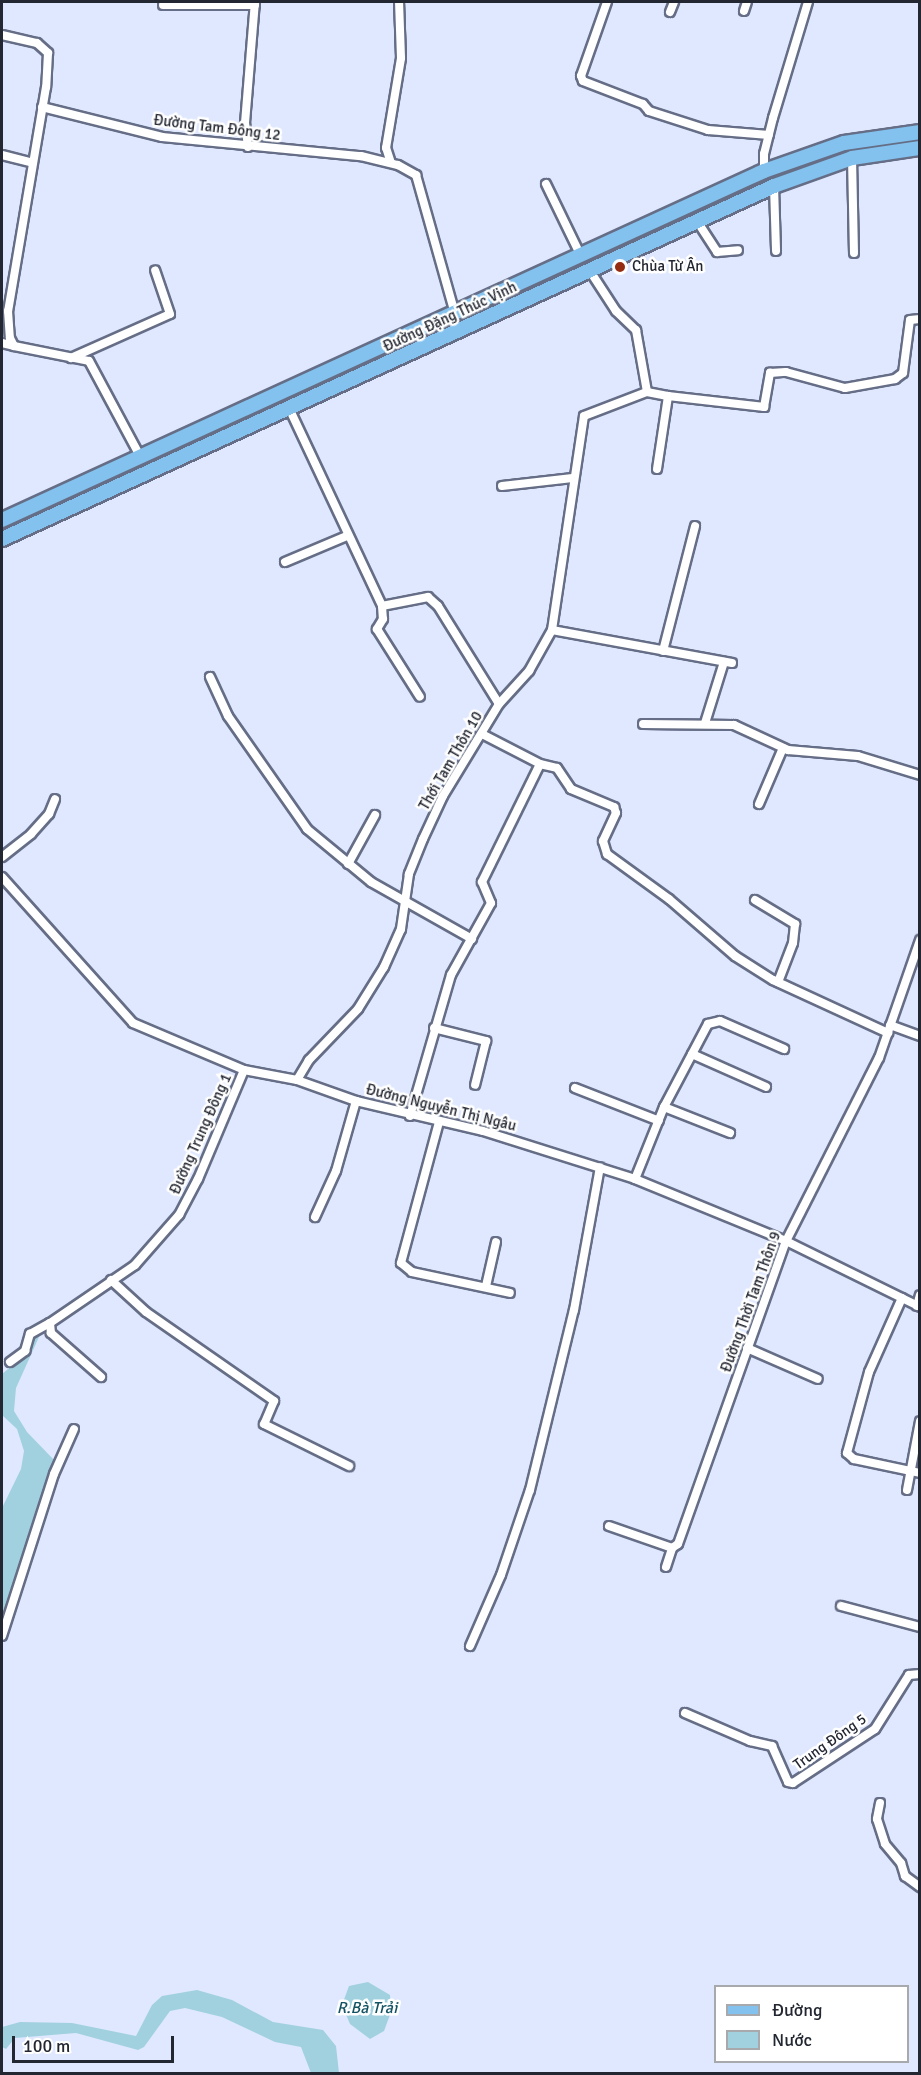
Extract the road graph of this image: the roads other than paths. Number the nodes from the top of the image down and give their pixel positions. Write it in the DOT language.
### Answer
graph roads {
  1 [pos="399,2"];
  2 [pos="607,2"];
  3 [pos="674,2"];
  4 [pos="747,2"];
  5 [pos="808,2"];
  6 [pos="255,3"];
  7 [pos="163,5"];
  8 [pos="744,11"];
  9 [pos="670,12"];
  10 [pos="2,35"];
  11 [pos="42,107"];
  12 [pos="920,132"];
  13 [pos="769,135"];
  14 [pos="248,147"];
  15 [pos="920,148"];
  16 [pos="2,155"];
  17 [pos="852,158"];
  18 [pos="31,162"];
  19 [pos="391,163"];
  20 [pos="765,171"];
  21 [pos="546,184"];
  22 [pos="774,186"];
  23 [pos="697,221"];
  24 [pos="738,250"];
  25 [pos="776,251"];
  26 [pos="854,253"];
  27 [pos="581,256"];
  28 [pos="155,270"];
  29 [pos="590,271"];
  30 [pos="455,314"];
  31 [pos="920,319"];
  32 [pos="2,343"];
  33 [pos="14,346"];
  34 [pos="71,358"];
  35 [pos="647,392"];
  36 [pos="668,396"];
  37 [pos="290,408"];
  38 [pos="140,456"];
  39 [pos="657,469"];
  40 [pos="573,478"];
  41 [pos="502,486"];
  42 [pos="2,520"];
  43 [pos="695,526"];
  44 [pos="347,536"];
  45 [pos="2,539"];
  46 [pos="285,562"];
  47 [pos="382,606"];
  48 [pos="552,630"];
  49 [pos="663,651"];
  50 [pos="210,677"];
  51 [pos="420,697"];
  52 [pos="500,704"];
  53 [pos="705,723"];
  54 [pos="643,724"];
  55 [pos="482,734"];
  56 [pos="783,748"];
  57 [pos="540,764"];
  58 [pos="920,775"];
  59 [pos="55,799"];
  60 [pos="759,804"];
  61 [pos="375,815"];
  62 [pos="2,857"];
  63 [pos="348,864"];
  64 [pos="2,877"];
  65 [pos="755,900"];
  66 [pos="408,904"];
  67 [pos="472,939"];
  68 [pos="920,940"];
  69 [pos="778,982"];
  70 [pos="434,1028"];
  71 [pos="889,1029"];
  72 [pos="920,1036"];
  73 [pos="784,1049"];
  74 [pos="692,1054"];
  75 [pos="244,1070"];
  76 [pos="297,1080"];
  77 [pos="475,1085"];
  78 [pos="766,1087"];
  79 [pos="575,1088"];
  80 [pos="356,1101"];
  81 [pos="664,1107"];
  82 [pos="410,1116"];
  83 [pos="659,1121"];
  84 [pos="439,1122"];
  85 [pos="729,1133"];
  86 [pos="600,1167"];
  87 [pos="635,1179"];
  88 [pos="315,1217"];
  89 [pos="786,1241"];
  90 [pos="496,1242"];
  91 [pos="111,1280"];
  92 [pos="486,1286"];
  93 [pos="510,1293"];
  94 [pos="920,1295"];
  95 [pos="902,1298"];
  96 [pos="918,1306"];
  97 [pos="50,1323"];
  98 [pos="747,1348"];
  99 [pos="10,1362"];
  100 [pos="101,1377"];
  101 [pos="818,1378"];
  102 [pos="920,1421"];
  103 [pos="74,1429"];
  104 [pos="350,1466"];
  105 [pos="910,1471"];
  106 [pos="920,1473"];
  107 [pos="907,1490"];
  108 [pos="609,1526"];
  109 [pos="672,1548"];
  110 [pos="666,1567"];
  111 [pos="841,1606"];
  112 [pos="920,1627"];
  113 [pos="2,1636"];
  114 [pos="470,1646"];
  115 [pos="920,1674"];
  116 [pos="685,1713"];
  117 [pos="880,1803"];
  118 [pos="920,1887"];
  1 -- 19 [label="street"];
  2 -- 13 [label="street"];
  3 -- 9 [label="street"];
  4 -- 8 [label="street"];
  5 -- 13 [label="street"];
  6 -- 7 [label="street"];
  6 -- 14 [label="street"];
  10 -- 11 [label="street"];
  11 -- 14 [label="street, Đường Tam Đông 12"];
  11 -- 18 [label="street"];
  12 -- 20 [label="main road, Đường Đặng Thúc Vịnh"];
  13 -- 20 [label="street"];
  14 -- 19 [label="street, Đường Tam Đông 12"];
  15 -- 17 [label="main road, Đường Đặng Thúc Vịnh"];
  16 -- 18 [label="street"];
  17 -- 22 [label="main road, Đường Đặng Thúc Vịnh"];
  17 -- 26 [label="street"];
  18 -- 33 [label="street"];
  19 -- 30 [label="street, Đường Tam Đông 12"];
  20 -- 27 [label="main road, Đường Đặng Thúc Vịnh"];
  21 -- 27 [label="street"];
  22 -- 23 [label="main road, Đường Đặng Thúc Vịnh"];
  22 -- 25 [label="street"];
  23 -- 24 [label="street"];
  23 -- 29 [label="main road, Đường Đặng Thúc Vịnh"];
  27 -- 30 [label="main road, Đường Đặng Thúc Vịnh"];
  28 -- 34 [label="street"];
  29 -- 35 [label="street"];
  29 -- 37 [label="main road, Đường Đặng Thúc Vịnh"];
  30 -- 38 [label="main road, Đường Đặng Thúc Vịnh"];
  31 -- 36 [label="street"];
  32 -- 33 [label="street"];
  33 -- 34 [label="street"];
  34 -- 38 [label="street"];
  35 -- 36 [label="street"];
  35 -- 40 [label="street"];
  36 -- 39 [label="street"];
  37 -- 44 [label="street"];
  37 -- 45 [label="main road, Đường Đặng Thúc Vịnh"];
  38 -- 42 [label="main road, Đường Đặng Thúc Vịnh"];
  40 -- 41 [label="street"];
  40 -- 48 [label="street"];
  43 -- 49 [label="street"];
  44 -- 46 [label="street"];
  44 -- 47 [label="street"];
  47 -- 51 [label="street"];
  47 -- 52 [label="street, Thới Tam Thôn 10"];
  48 -- 49 [label="street"];
  48 -- 52 [label="street"];
  49 -- 53 [label="street"];
  50 -- 63 [label="street"];
  52 -- 55 [label="street, Thới Tam Thôn 10"];
  53 -- 54 [label="street"];
  53 -- 56 [label="street"];
  55 -- 57 [label="street"];
  55 -- 66 [label="street, Thới Tam Thôn 10"];
  56 -- 58 [label="street"];
  56 -- 60 [label="street"];
  57 -- 67 [label="street"];
  57 -- 69 [label="street"];
  59 -- 62 [label="street"];
  61 -- 63 [label="street"];
  63 -- 66 [label="street"];
  64 -- 75 [label="street, Đường Nguyễn Thị Ngâu"];
  65 -- 69 [label="street"];
  66 -- 67 [label="street"];
  66 -- 76 [label="street, Thới Tam Thôn 10"];
  67 -- 70 [label="street"];
  68 -- 71 [label="street, Đường Thời Tam Thôn 9"];
  69 -- 71 [label="street"];
  70 -- 77 [label="street"];
  70 -- 82 [label="street"];
  71 -- 72 [label="street"];
  71 -- 89 [label="street, Đường Thời Tam Thôn 9"];
  73 -- 74 [label="street"];
  74 -- 78 [label="street"];
  74 -- 81 [label="street"];
  75 -- 76 [label="street, Đường Nguyễn Thị Ngâu"];
  75 -- 91 [label="street, Đường Trung Đông 1"];
  76 -- 80 [label="street, Đường Nguyễn Thị Ngâu"];
  79 -- 83 [label="street"];
  80 -- 82 [label="street, Đường Nguyễn Thị Ngâu"];
  80 -- 88 [label="street"];
  81 -- 83 [label="street"];
  81 -- 85 [label="street"];
  82 -- 84 [label="street, Đường Nguyễn Thị Ngâu"];
  83 -- 87 [label="street"];
  84 -- 86 [label="street, Đường Nguyễn Thị Ngâu"];
  84 -- 92 [label="street"];
  86 -- 87 [label="street, Đường Nguyễn Thị Ngâu"];
  86 -- 114 [label="street"];
  87 -- 89 [label="street, Đường Nguyễn Thị Ngâu"];
  89 -- 95 [label="street, Đường Nguyễn Thị Ngâu"];
  89 -- 98 [label="street, Đường Thời Tam Thôn 9"];
  90 -- 92 [label="street"];
  91 -- 97 [label="street, Đường Trung Đông 1"];
  91 -- 104 [label="street"];
  92 -- 93 [label="street"];
  94 -- 96 [label="street"];
  95 -- 96 [label="street, Đường Nguyễn Thị Ngâu"];
  95 -- 105 [label="street"];
  97 -- 99 [label="street, Đường Trung Đông 1"];
  97 -- 100 [label="street"];
  98 -- 101 [label="street"];
  98 -- 109 [label="street, Đường Thời Tam Thôn 9"];
  102 -- 105 [label="street"];
  103 -- 113 [label="street"];
  105 -- 106 [label="street"];
  105 -- 107 [label="street"];
  108 -- 109 [label="street"];
  109 -- 110 [label="street, Đường Thời Tam Thôn 9"];
  111 -- 112 [label="street"];
  115 -- 116 [label="street, Trung Đông 5"];
  117 -- 118 [label="street"];
}
